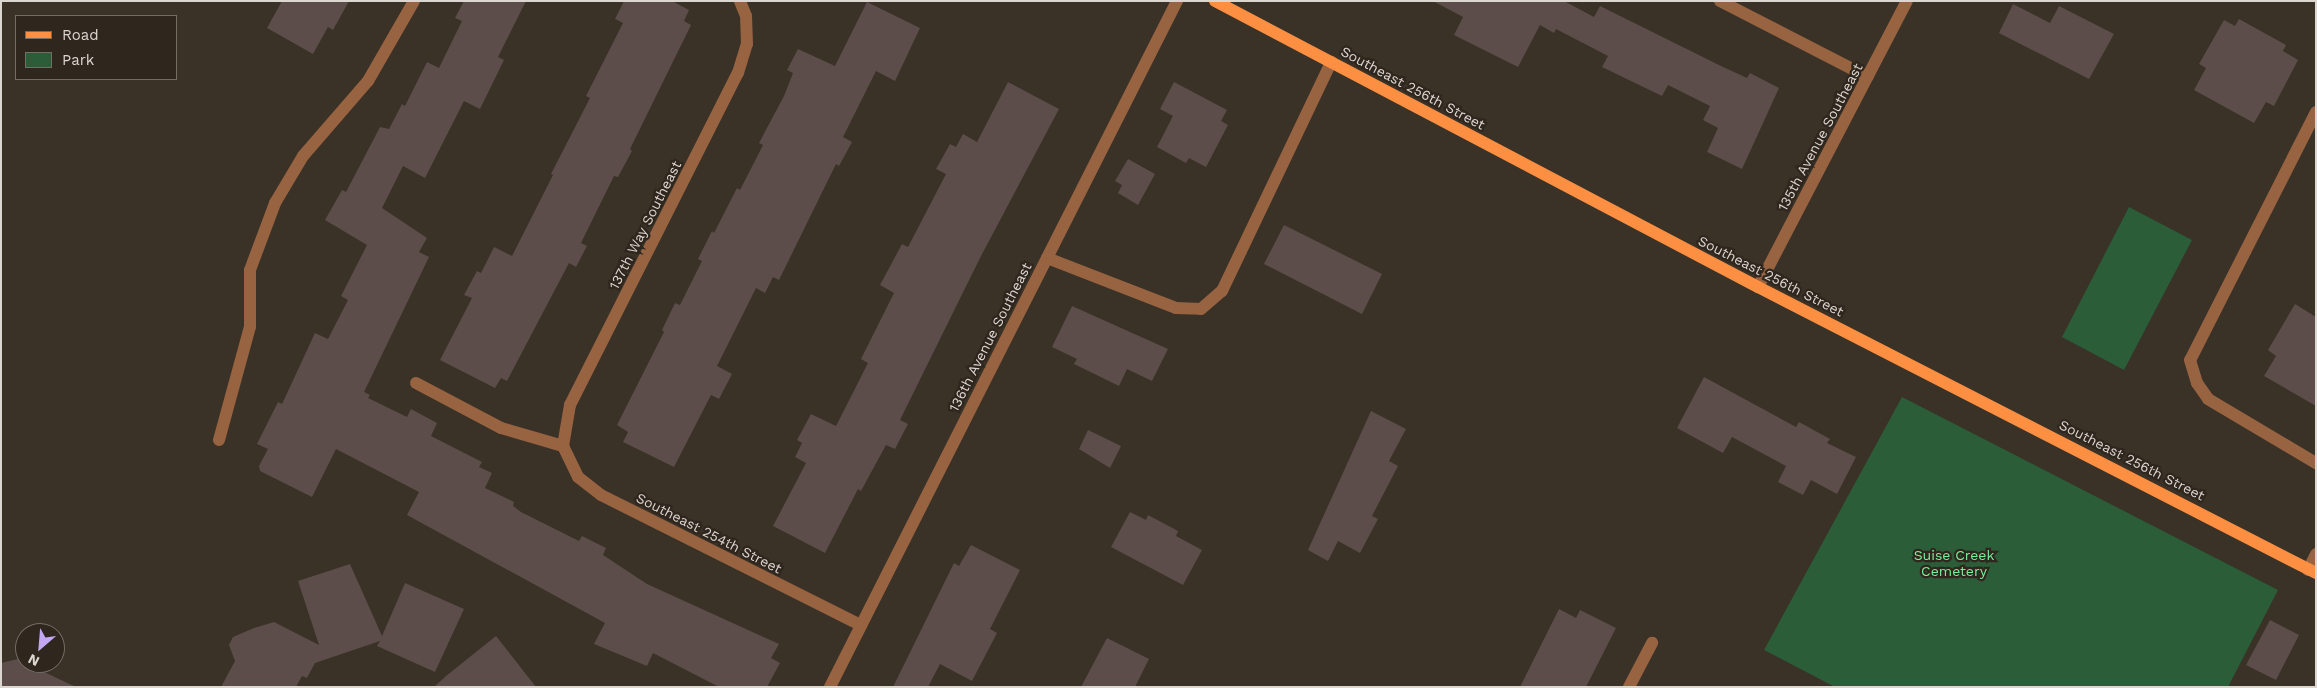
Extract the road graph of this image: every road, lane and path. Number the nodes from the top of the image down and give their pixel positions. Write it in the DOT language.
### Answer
graph roads {
  1 [pos="414,1"];
  2 [pos="740,1"];
  3 [pos="1177,1"];
  4 [pos="1215,1"];
  5 [pos="1720,1"];
  6 [pos="1907,1"];
  7 [pos="1331,62"];
  8 [pos="1868,77"];
  9 [pos="2316,112"];
  10 [pos="1047,258"];
  11 [pos="1758,287"];
  12 [pos="416,383"];
  13 [pos="219,440"];
  14 [pos="563,446"];
  15 [pos="2316,463"];
  16 [pos="2316,554"];
  17 [pos="2312,571"];
  18 [pos="861,625"];
  19 [pos="1652,643"];
  20 [pos="830,687"];
  21 [pos="1628,687"];
  1 -- 13 [label="street"];
  2 -- 14 [label="street, 137th Way Southeast"];
  3 -- 10 [label="street, 136th Avenue Southeast"];
  4 -- 7 [label="main road, Southeast 256th Street"];
  5 -- 8 [label="street"];
  6 -- 8 [label="street, 135th Avenue Southeast"];
  7 -- 10 [label="street"];
  7 -- 11 [label="main road, Southeast 256th Street"];
  8 -- 11 [label="street, 135th Avenue Southeast"];
  9 -- 15 [label="street"];
  10 -- 18 [label="street, 136th Avenue Southeast"];
  11 -- 17 [label="main road, Southeast 256th Street"];
  12 -- 14 [label="street"];
  14 -- 18 [label="street, Southeast 254th Street"];
  16 -- 17 [label="street"];
  18 -- 20 [label="street, 136th Avenue Southeast"];
  19 -- 21 [label="street"];
}
